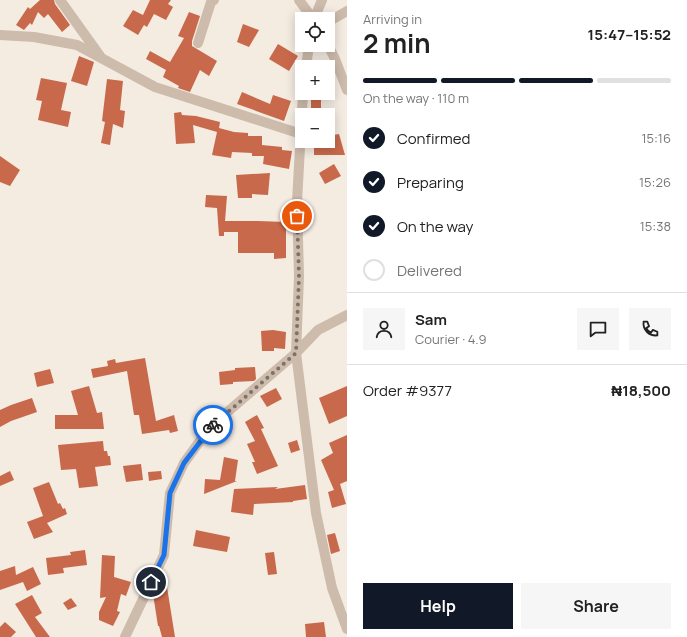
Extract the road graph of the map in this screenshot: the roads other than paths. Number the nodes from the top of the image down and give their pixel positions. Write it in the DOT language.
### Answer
graph roads {
  1 [pos="60,0"];
  2 [pos="214,0"];
  3 [pos="299,0"];
  4 [pos="322,0"];
  5 [pos="347,11"];
  6 [pos="308,12"];
  7 [pos="316,12"];
  8 [pos="335,18"];
  9 [pos="0,35"];
  10 [pos="198,43"];
  11 [pos="332,52"];
  12 [pos="101,58"];
  13 [pos="347,90"];
  14 [pos="295,132"];
  15 [pos="300,148"];
  16 [pos="347,315"];
  17 [pos="296,353"];
  18 [pos="347,629"];
  19 [pos="125,637"];
  1 -- 12 [label="street"];
  2 -- 10 [label="street"];
  3 -- 6 [label="street"];
  4 -- 7 [label="street"];
  5 -- 8 [label="street"];
  9 -- 12 [label="street"];
  11 -- 13 [label="street"];
  12 -- 14 [label="street"];
  15 -- 17 [label="street"];
  16 -- 17 [label="street"];
  17 -- 18 [label="street"];
  17 -- 19 [label="street"];
}
